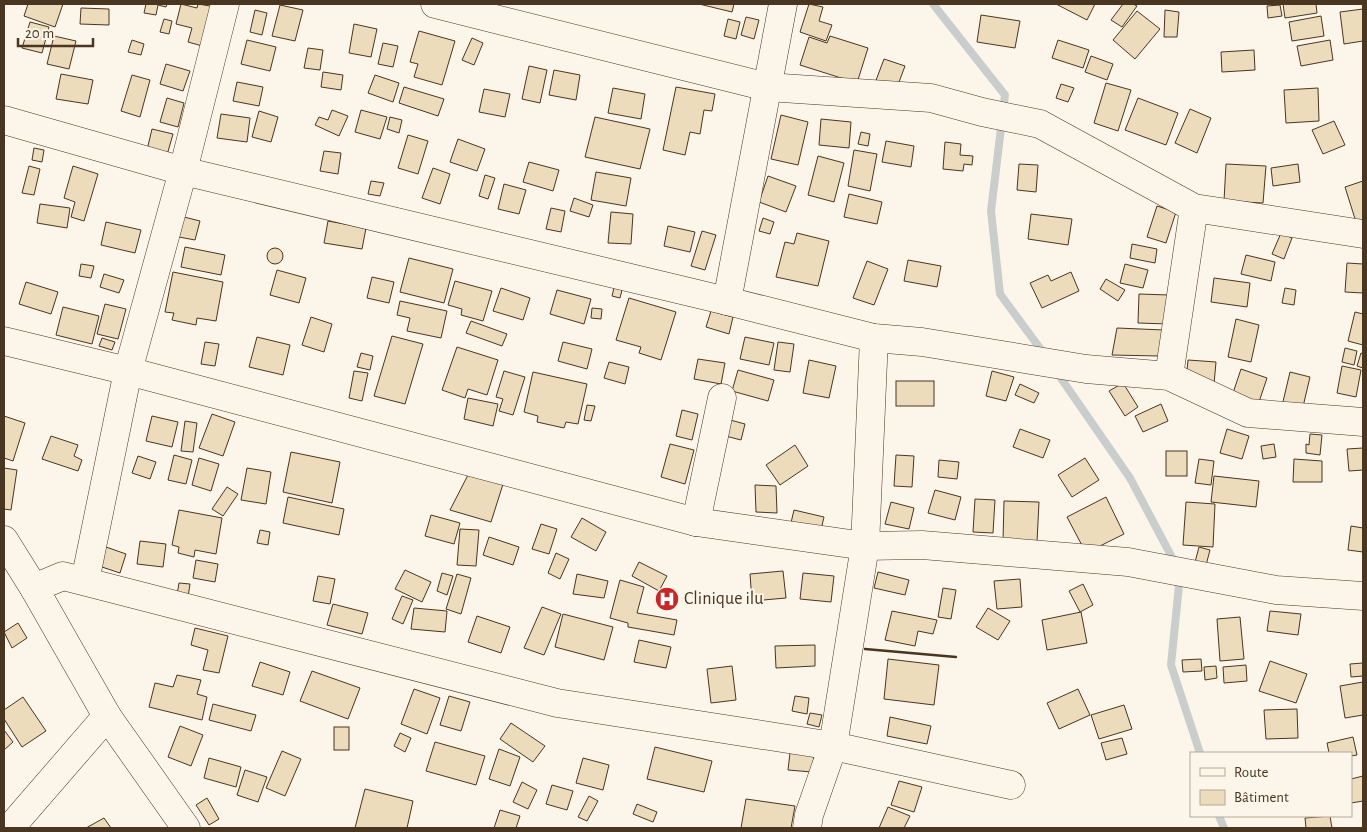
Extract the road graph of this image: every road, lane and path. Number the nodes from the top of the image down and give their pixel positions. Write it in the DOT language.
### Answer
graph roads {
  1 [pos="225,4"];
  2 [pos="435,4"];
  3 [pos="783,4"];
  4 [pos="767,86"];
  5 [pos="4,120"];
  6 [pos="183,171"];
  7 [pos="1194,208"];
  8 [pos="1363,234"];
  9 [pos="727,301"];
  10 [pos="874,338"];
  11 [pos="4,341"];
  12 [pos="128,371"];
  13 [pos="1169,376"];
  14 [pos="722,398"];
  15 [pos="1363,422"];
  16 [pos="696,522"];
  17 [pos="4,540"];
  18 [pos="865,546"];
  19 [pos="85,581"];
  20 [pos="34,588"];
  21 [pos="1363,596"];
  22 [pos="107,716"];
  23 [pos="833,746"];
  24 [pos="1011,785"];
  25 [pos="10,828"];
  26 [pos="186,828"];
  27 [pos="807,828"];
  1 -- 6 [label="street"];
  2 -- 4 [label="street"];
  3 -- 4 [label="street"];
  4 -- 7 [label="street"];
  4 -- 9 [label="street"];
  5 -- 6 [label="street"];
  6 -- 9 [label="street"];
  6 -- 12 [label="street"];
  7 -- 8 [label="street"];
  7 -- 13 [label="street"];
  9 -- 10 [label="street"];
  10 -- 13 [label="street"];
  10 -- 18 [label="street"];
  11 -- 12 [label="street"];
  12 -- 16 [label="street"];
  12 -- 19 [label="street"];
  13 -- 15 [label="street"];
  14 -- 16 [label="street"];
  16 -- 18 [label="street"];
  17 -- 20 [label="street"];
  18 -- 21 [label="street"];
  18 -- 23 [label="street"];
  19 -- 20 [label="street"];
  19 -- 23 [label="street"];
  20 -- 22 [label="street"];
  22 -- 25 [label="street"];
  22 -- 26 [label="street"];
  23 -- 24 [label="street"];
  23 -- 27 [label="street"];
}
